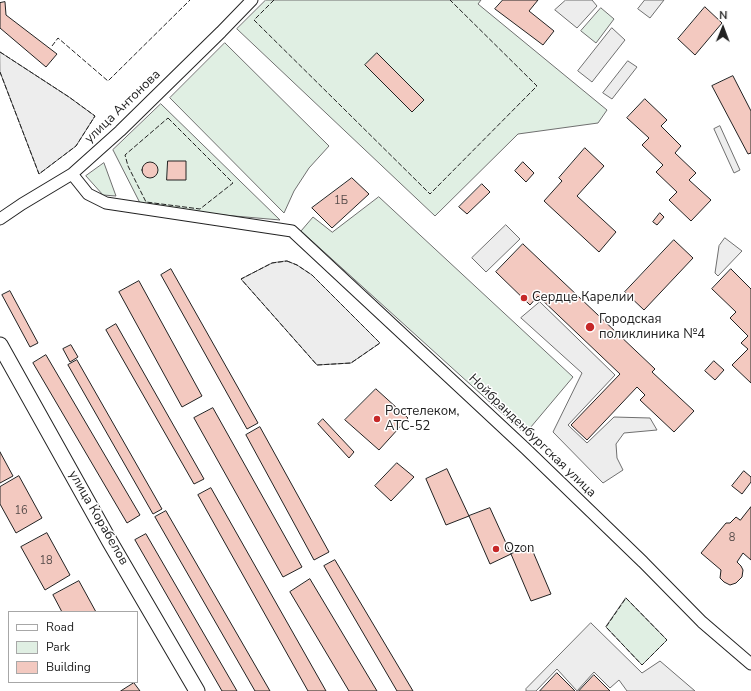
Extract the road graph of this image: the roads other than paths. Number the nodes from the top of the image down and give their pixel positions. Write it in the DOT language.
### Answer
graph roads {
  1 [pos="252,0"];
  2 [pos="72,174"];
  3 [pos="0,219"];
  4 [pos="0,345"];
  5 [pos="751,664"];
  6 [pos="197,691"];
  1 -- 2 [label="street, улица Антонова"];
  2 -- 3 [label="street, улица Антонова"];
  2 -- 5 [label="street, Нойбранденбургская улица"];
  4 -- 6 [label="street, улица Корабелов"];
}
